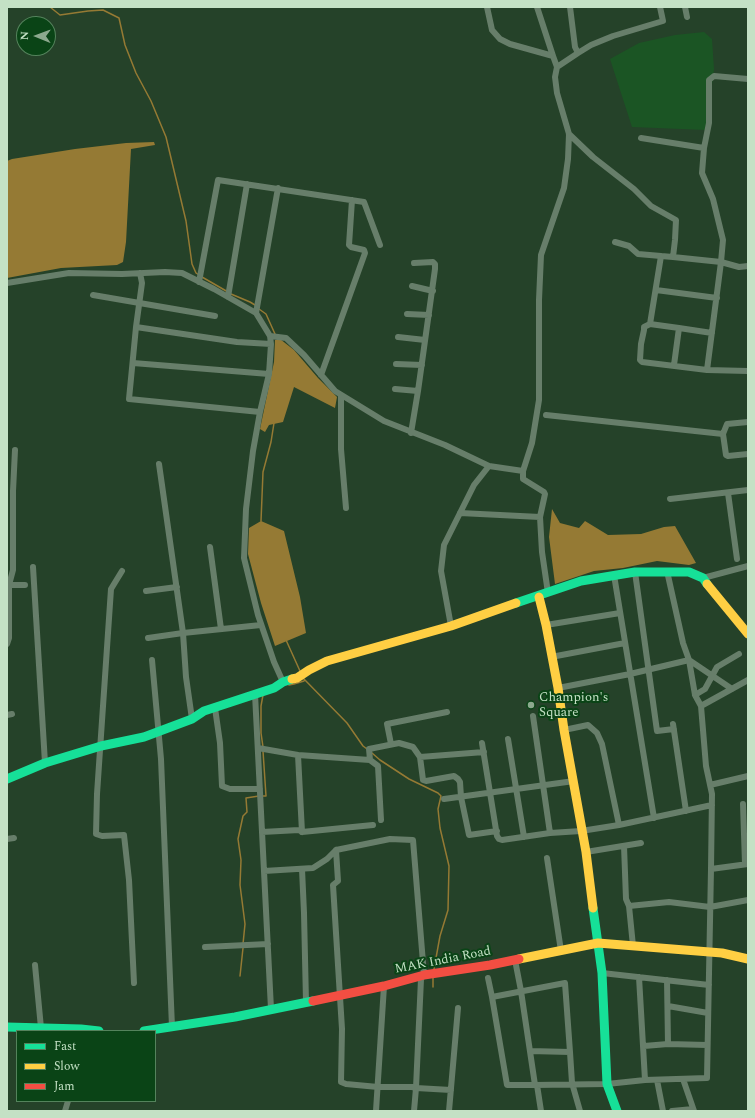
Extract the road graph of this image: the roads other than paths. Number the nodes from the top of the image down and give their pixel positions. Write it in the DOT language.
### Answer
graph roads {
  1 [pos="487,7"];
  2 [pos="536,7"];
  3 [pos="570,7"];
  4 [pos="660,7"];
  5 [pos="685,7"];
  6 [pos="687,17"];
  7 [pos="578,54"];
  8 [pos="553,56"];
  9 [pos="557,67"];
  10 [pos="748,79"];
  11 [pos="568,134"];
  12 [pos="641,138"];
  13 [pos="704,148"];
  14 [pos="247,184"];
  15 [pos="278,188"];
  16 [pos="352,200"];
  17 [pos="615,242"];
  18 [pos="380,244"];
  19 [pos="661,256"];
  20 [pos="673,258"];
  21 [pos="721,262"];
  22 [pos="414,263"];
  23 [pos="748,266"];
  24 [pos="140,273"];
  25 [pos="200,278"];
  26 [pos="7,283"];
  27 [pos="412,286"];
  28 [pos="656,290"];
  29 [pos="433,291"];
  30 [pos="228,294"];
  31 [pos="93,295"];
  32 [pos="717,298"];
  33 [pos="140,303"];
  34 [pos="257,309"];
  35 [pos="407,314"];
  36 [pos="429,315"];
  37 [pos="215,316"];
  38 [pos="650,324"];
  39 [pos="136,327"];
  40 [pos="679,328"];
  41 [pos="712,333"];
  42 [pos="274,337"];
  43 [pos="398,337"];
  44 [pos="425,340"];
  45 [pos="271,344"];
  46 [pos="133,363"];
  47 [pos="396,364"];
  48 [pos="422,365"];
  49 [pos="674,365"];
  50 [pos="707,370"];
  51 [pos="748,371"];
  52 [pos="269,374"];
  53 [pos="321,375"];
  54 [pos="395,389"];
  55 [pos="418,391"];
  56 [pos="341,395"];
  57 [pos="260,412"];
  58 [pos="546,415"];
  59 [pos="748,422"];
  60 [pos="411,433"];
  61 [pos="723,434"];
  62 [pos="15,450"];
  63 [pos="748,454"];
  64 [pos="159,464"];
  65 [pos="489,466"];
  66 [pos="523,471"];
  67 [pos="748,490"];
  68 [pos="728,493"];
  69 [pos="670,499"];
  70 [pos="346,508"];
  71 [pos="460,513"];
  72 [pos="540,517"];
  73 [pos="210,547"];
  74 [pos="737,559"];
  75 [pos="748,566"];
  76 [pos="33,567"];
  77 [pos="122,571"];
  78 [pos="668,571"];
  79 [pos="635,572"];
  80 [pos="614,575"];
  81 [pos="704,578"];
  82 [pos="9,581"];
  83 [pos="25,585"];
  84 [pos="177,587"];
  85 [pos="146,591"];
  86 [pos="548,593"];
  87 [pos="539,597"];
  88 [pos="620,613"];
  89 [pos="261,625"];
  90 [pos="546,625"];
  91 [pos="451,626"];
  92 [pos="221,629"];
  93 [pos="183,633"];
  94 [pos="748,634"];
  95 [pos="148,638"];
  96 [pos="625,643"];
  97 [pos="7,644"];
  98 [pos="739,654"];
  99 [pos="552,657"];
  100 [pos="152,660"];
  101 [pos="689,660"];
  102 [pos="717,667"];
  103 [pos="700,668"];
  104 [pos="648,670"];
  105 [pos="630,674"];
  106 [pos="712,676"];
  107 [pos="748,680"];
  108 [pos="283,682"];
  109 [pos="558,688"];
  110 [pos="732,689"];
  111 [pos="255,694"];
  112 [pos="695,695"];
  113 [pos="701,706"];
  114 [pos="215,708"];
  115 [pos="447,712"];
  116 [pos="533,716"];
  117 [pos="192,720"];
  118 [pos="564,730"];
  119 [pos="158,732"];
  120 [pos="508,740"];
  121 [pos="482,743"];
  122 [pos="391,744"];
  123 [pos="101,746"];
  124 [pos="258,748"];
  125 [pos="484,752"];
  126 [pos="298,755"];
  127 [pos="420,757"];
  128 [pos="370,759"];
  129 [pos="45,763"];
  130 [pos="748,776"];
  131 [pos="7,779"];
  132 [pos="574,781"];
  133 [pos="543,785"];
  134 [pos="710,785"];
  135 [pos="260,789"];
  136 [pos="516,789"];
  137 [pos="490,793"];
  138 [pos="461,797"];
  139 [pos="444,799"];
  140 [pos="743,804"];
  141 [pos="712,805"];
  142 [pos="686,811"];
  143 [pos="654,818"];
  144 [pos="381,820"];
  145 [pos="373,825"];
  146 [pos="619,825"];
  147 [pos="497,831"];
  148 [pos="581,831"];
  149 [pos="262,832"];
  150 [pos="302,832"];
  151 [pos="550,833"];
  152 [pos="524,836"];
  153 [pos="14,838"];
  154 [pos="7,839"];
  155 [pos="641,843"];
  156 [pos="624,846"];
  157 [pos="336,850"];
  158 [pos="586,852"];
  159 [pos="547,858"];
  160 [pos="746,864"];
  161 [pos="302,869"];
  162 [pos="711,869"];
  163 [pos="264,871"];
  164 [pos="748,900"];
  165 [pos="629,906"];
  166 [pos="710,907"];
  167 [pos="598,943"];
  168 [pos="268,944"];
  169 [pos="206,946"];
  170 [pos="633,946"];
  171 [pos="561,951"];
  172 [pos="709,952"];
  173 [pos="748,959"];
  174 [pos="515,960"];
  175 [pos="35,965"];
  176 [pos="602,973"];
  177 [pos="430,974"];
  178 [pos="639,977"];
  179 [pos="488,978"];
  180 [pos="667,980"];
  181 [pos="134,983"];
  182 [pos="709,985"];
  183 [pos="384,986"];
  184 [pos="521,991"];
  185 [pos="341,995"];
  186 [pos="492,997"];
  187 [pos="306,1002"];
  188 [pos="668,1006"];
  189 [pos="458,1008"];
  190 [pos="271,1010"];
  191 [pos="708,1013"];
  192 [pos="7,1026"];
  193 [pos="172,1027"];
  194 [pos="41,1028"];
  195 [pos="81,1030"];
  196 [pos="151,1030"];
  197 [pos="668,1044"];
  198 [pos="707,1045"];
  199 [pos="644,1046"];
  200 [pos="530,1051"];
  201 [pos="570,1052"];
  202 [pos="683,1079"];
  203 [pos="645,1080"];
  204 [pos="658,1080"];
  205 [pos="572,1083"];
  206 [pos="607,1084"];
  207 [pos="536,1085"];
  208 [pos="378,1087"];
  209 [pos="416,1088"];
  210 [pos="451,1090"];
  211 [pos="693,1110"];
  212 [pos="376,1111"];
  213 [pos="414,1111"];
  214 [pos="449,1111"];
  215 [pos="541,1111"];
  216 [pos="580,1111"];
  217 [pos="617,1111"];
  218 [pos="663,1111"];
  219 [pos="672,1111"];
  1 -- 8 [label="street"];
  2 -- 8 [label="street"];
  3 -- 7 [label="street"];
  4 -- 7 [label="street"];
  5 -- 6 [label="street"];
  7 -- 9 [label="street"];
  8 -- 9 [label="street"];
  9 -- 11 [label="street"];
  10 -- 13 [label="street"];
  11 -- 20 [label="street"];
  11 -- 66 [label="street"];
  12 -- 13 [label="street"];
  13 -- 21 [label="street"];
  14 -- 15 [label="street"];
  14 -- 25 [label="street"];
  14 -- 30 [label="street"];
  15 -- 16 [label="street"];
  15 -- 34 [label="street"];
  16 -- 18 [label="street"];
  16 -- 53 [label="street"];
  17 -- 19 [label="street"];
  19 -- 20 [label="street"];
  19 -- 28 [label="street"];
  20 -- 21 [label="street"];
  21 -- 23 [label="street"];
  21 -- 32 [label="street"];
  22 -- 29 [label="street"];
  24 -- 25 [label="street"];
  24 -- 26 [label="street"];
  24 -- 33 [label="street"];
  25 -- 30 [label="street"];
  27 -- 29 [label="street"];
  28 -- 32 [label="street"];
  28 -- 38 [label="street"];
  29 -- 36 [label="street"];
  30 -- 34 [label="street"];
  31 -- 33 [label="street"];
  32 -- 41 [label="street"];
  33 -- 37 [label="street"];
  33 -- 39 [label="street"];
  34 -- 42 [label="street"];
  35 -- 36 [label="street"];
  36 -- 44 [label="street"];
  38 -- 40 [label="street"];
  38 -- 49 [label="street"];
  39 -- 45 [label="street"];
  39 -- 46 [label="street"];
  40 -- 41 [label="street"];
  40 -- 49 [label="street"];
  41 -- 50 [label="street"];
  42 -- 45 [label="street"];
  42 -- 53 [label="street"];
  43 -- 44 [label="street"];
  44 -- 48 [label="street"];
  45 -- 52 [label="street"];
  46 -- 52 [label="street"];
  46 -- 57 [label="street"];
  47 -- 48 [label="street"];
  48 -- 55 [label="street"];
  49 -- 50 [label="street"];
  50 -- 51 [label="street"];
  52 -- 57 [label="street"];
  53 -- 56 [label="street"];
  54 -- 55 [label="street"];
  55 -- 60 [label="street"];
  56 -- 60 [label="street"];
  56 -- 70 [label="street"];
  57 -- 89 [label="street"];
  58 -- 61 [label="street"];
  59 -- 61 [label="street"];
  60 -- 65 [label="street"];
  61 -- 63 [label="street"];
  62 -- 82 [label="street"];
  64 -- 84 [label="street"];
  65 -- 66 [label="street"];
  65 -- 71 [label="street"];
  66 -- 72 [label="street"];
  67 -- 68 [label="street"];
  68 -- 69 [label="street"];
  68 -- 74 [label="street"];
  71 -- 72 [label="street"];
  71 -- 91 [label="street"];
  72 -- 86 [label="street"];
  73 -- 92 [label="street"];
  75 -- 81 [label="street"];
  76 -- 129 [label="street"];
  77 -- 123 [label="street"];
  78 -- 79 [label="street"];
  78 -- 81 [label="street"];
  78 -- 101 [label="street"];
  79 -- 80 [label="street"];
  79 -- 104 [label="street"];
  80 -- 86 [label="street"];
  80 -- 88 [label="street"];
  81 -- 94 [label="street"];
  82 -- 83 [label="street"];
  82 -- 97 [label="street"];
  84 -- 85 [label="street"];
  84 -- 93 [label="street"];
  86 -- 87 [label="street"];
  87 -- 90 [label="street"];
  87 -- 91 [label="street"];
  88 -- 90 [label="street"];
  88 -- 96 [label="street"];
  89 -- 92 [label="street"];
  89 -- 108 [label="street"];
  90 -- 99 [label="street"];
  91 -- 108 [label="street"];
  92 -- 93 [label="street"];
  93 -- 95 [label="street"];
  93 -- 117 [label="street"];
  96 -- 99 [label="street"];
  96 -- 105 [label="street"];
  98 -- 102 [label="street"];
  99 -- 109 [label="street"];
  100 -- 119 [label="street"];
  101 -- 103 [label="street"];
  101 -- 104 [label="street"];
  101 -- 112 [label="street"];
  102 -- 103 [label="street"];
  102 -- 106 [label="street"];
  103 -- 106 [label="street"];
  104 -- 105 [label="street"];
  104 -- 142 [label="street"];
  105 -- 109 [label="street"];
  105 -- 143 [label="street"];
  106 -- 110 [label="street"];
  106 -- 112 [label="street"];
  107 -- 110 [label="street"];
  108 -- 111 [label="street"];
  109 -- 118 [label="street"];
  110 -- 113 [label="street"];
  111 -- 114 [label="street"];
  111 -- 124 [label="street"];
  112 -- 113 [label="street"];
  113 -- 134 [label="street"];
  114 -- 117 [label="street"];
  114 -- 135 [label="street"];
  115 -- 122 [label="street"];
  116 -- 133 [label="street"];
  117 -- 119 [label="street"];
  118 -- 132 [label="street"];
  118 -- 146 [label="street"];
  119 -- 123 [label="street"];
  119 -- 193 [label="street"];
  120 -- 136 [label="street"];
  121 -- 125 [label="street"];
  122 -- 127 [label="street"];
  122 -- 128 [label="street"];
  123 -- 129 [label="street"];
  123 -- 181 [label="street"];
  124 -- 126 [label="street"];
  124 -- 135 [label="street"];
  125 -- 127 [label="street"];
  125 -- 137 [label="street"];
  126 -- 128 [label="street"];
  126 -- 150 [label="street"];
  127 -- 138 [label="street"];
  128 -- 144 [label="street"];
  129 -- 131 [label="street"];
  130 -- 134 [label="street"];
  132 -- 133 [label="street"];
  132 -- 148 [label="street"];
  133 -- 136 [label="street"];
  133 -- 151 [label="street"];
  134 -- 141 [label="street"];
  135 -- 149 [label="street"];
  136 -- 137 [label="street"];
  136 -- 152 [label="street"];
  137 -- 138 [label="street"];
  137 -- 147 [label="street"];
  138 -- 139 [label="street"];
  138 -- 147 [label="street"];
  140 -- 160 [label="street"];
  141 -- 142 [label="street"];
  141 -- 162 [label="street"];
  142 -- 143 [label="street"];
  143 -- 146 [label="street"];
  145 -- 150 [label="street"];
  146 -- 148 [label="street"];
  147 -- 152 [label="street"];
  148 -- 151 [label="street"];
  148 -- 158 [label="street"];
  149 -- 150 [label="street"];
  149 -- 163 [label="street"];
  151 -- 152 [label="street"];
  153 -- 154 [label="street"];
  155 -- 156 [label="street"];
  156 -- 158 [label="street"];
  156 -- 165 [label="street"];
  157 -- 161 [label="street"];
  157 -- 177 [label="street"];
  157 -- 185 [label="street"];
  158 -- 167 [label="street"];
  159 -- 171 [label="street"];
  160 -- 162 [label="street"];
  161 -- 163 [label="street"];
  161 -- 187 [label="street"];
  162 -- 166 [label="street"];
  163 -- 168 [label="street"];
  164 -- 166 [label="street"];
  165 -- 166 [label="street"];
  165 -- 170 [label="street"];
  166 -- 172 [label="street"];
  167 -- 170 [label="street, MAK India Road"];
  167 -- 171 [label="street, MAK India Road"];
  167 -- 176 [label="street"];
  168 -- 169 [label="street"];
  168 -- 190 [label="street"];
  170 -- 172 [label="street, MAK India Road"];
  171 -- 174 [label="street, MAK India Road"];
  172 -- 173 [label="street, MAK India Road"];
  172 -- 182 [label="street"];
  174 -- 177 [label="street, MAK India Road"];
  174 -- 184 [label="street"];
  175 -- 194 [label="street"];
  176 -- 178 [label="street"];
  176 -- 206 [label="street"];
  177 -- 183 [label="street, MAK India Road"];
  177 -- 209 [label="street"];
  178 -- 180 [label="street"];
  178 -- 199 [label="street"];
  179 -- 186 [label="street"];
  180 -- 182 [label="street"];
  180 -- 188 [label="street"];
  182 -- 191 [label="street"];
  183 -- 185 [label="street, MAK India Road"];
  183 -- 208 [label="street"];
  184 -- 186 [label="street"];
  184 -- 200 [label="street"];
  184 -- 201 [label="street"];
  185 -- 187 [label="street, MAK India Road"];
  185 -- 208 [label="street"];
  186 -- 207 [label="street"];
  187 -- 190 [label="street, MAK India Road"];
  188 -- 191 [label="street"];
  188 -- 197 [label="street"];
  189 -- 210 [label="street"];
  190 -- 193 [label="street, MAK India Road"];
  191 -- 198 [label="street"];
  192 -- 194 [label="street"];
  193 -- 196 [label="street, MAK India Road"];
  194 -- 195 [label="street"];
  197 -- 198 [label="street"];
  197 -- 199 [label="street"];
  198 -- 202 [label="street"];
  199 -- 203 [label="street"];
  200 -- 201 [label="street"];
  200 -- 207 [label="street"];
  201 -- 205 [label="street"];
  202 -- 204 [label="street"];
  202 -- 211 [label="street"];
  203 -- 204 [label="street"];
  203 -- 206 [label="street"];
  204 -- 218 [label="street"];
  205 -- 206 [label="street"];
  205 -- 207 [label="street"];
  205 -- 216 [label="street"];
  206 -- 217 [label="street"];
  207 -- 215 [label="street"];
  208 -- 209 [label="street"];
  208 -- 212 [label="street"];
  209 -- 210 [label="street"];
  209 -- 213 [label="street"];
  210 -- 214 [label="street"];
  211 -- 219 [label="street"];
}
